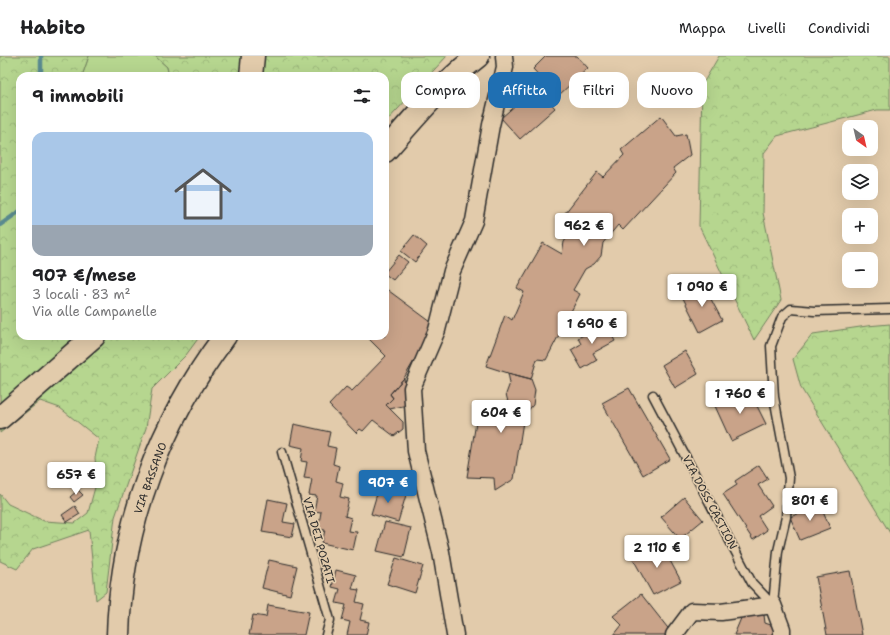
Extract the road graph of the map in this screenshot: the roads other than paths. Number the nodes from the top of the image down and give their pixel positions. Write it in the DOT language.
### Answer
graph roads {
  1 [pos="253,56"];
  2 [pos="478,56"];
  3 [pos="504,56"];
  4 [pos="251,72"];
  5 [pos="389,147"];
  6 [pos="890,309"];
  7 [pos="89,340"];
  8 [pos="222,340"];
  9 [pos="653,395"];
  10 [pos="0,418"];
  11 [pos="282,452"];
  12 [pos="773,605"];
  13 [pos="118,635"];
  14 [pos="326,635"];
  15 [pos="455,635"];
  16 [pos="674,635"];
  17 [pos="782,635"];
  1 -- 4 [label="main road"];
  2 -- 5 [label="main road"];
  3 -- 15 [label="street"];
  6 -- 12 [label="lane, VIA DOSS CASTION"];
  7 -- 10 [label="main road"];
  8 -- 13 [label="main road, VIA BASSANO"];
  9 -- 12 [label="lane, VIA DOSS CASTION"];
  11 -- 14 [label="lane, VIA DEI POZATI"];
  12 -- 16 [label="street"];
  12 -- 17 [label="street, VIA DOSS CASTION"];
}
